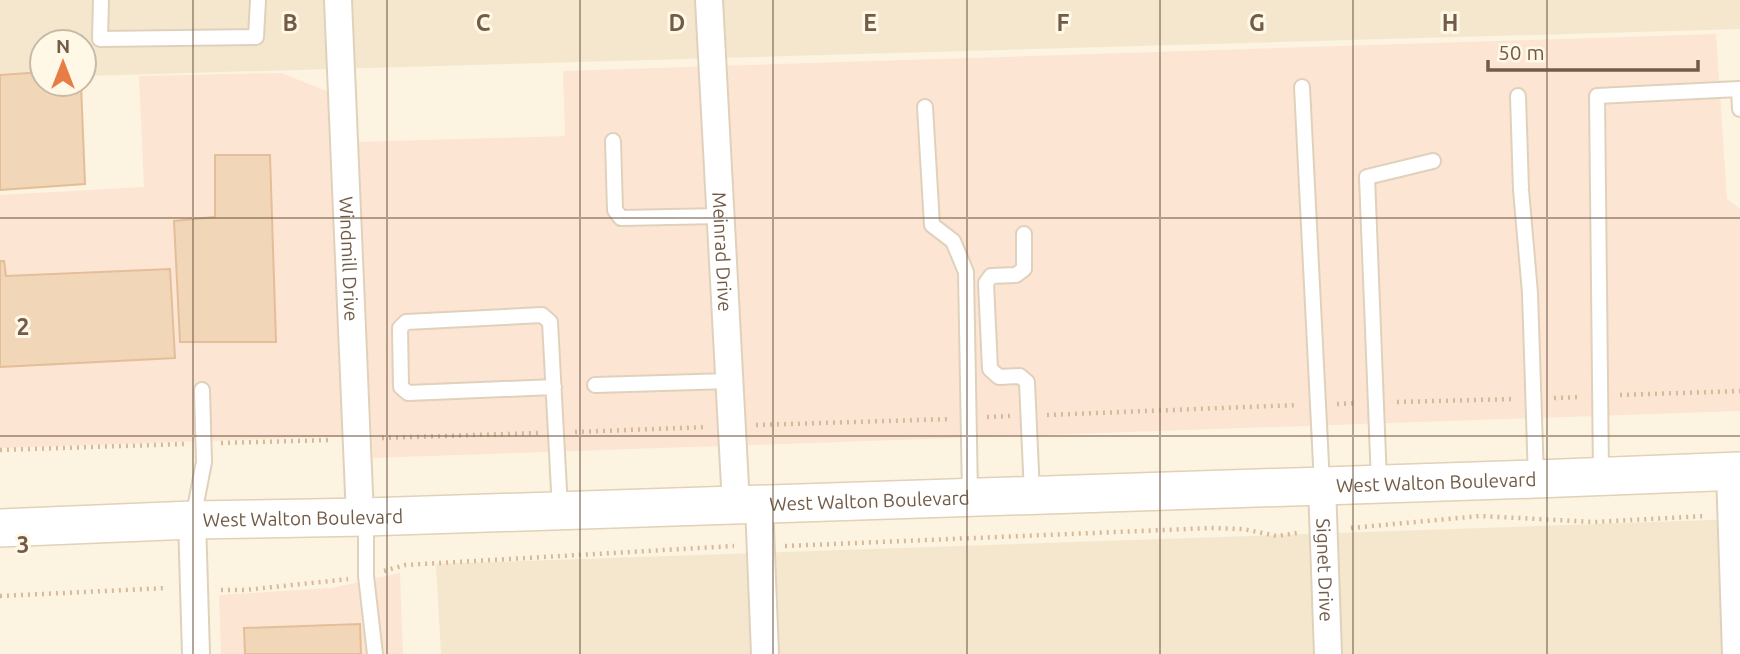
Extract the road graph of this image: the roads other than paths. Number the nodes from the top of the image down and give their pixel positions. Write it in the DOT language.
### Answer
graph roads {
  1 [pos="101,0"];
  2 [pos="258,0"];
  3 [pos="338,0"];
  4 [pos="709,0"];
  5 [pos="1302,87"];
  6 [pos="1518,96"];
  7 [pos="925,107"];
  8 [pos="1740,109"];
  9 [pos="613,141"];
  10 [pos="1433,161"];
  11 [pos="720,216"];
  12 [pos="1024,234"];
  13 [pos="730,381"];
  14 [pos="595,385"];
  15 [pos="554,387"];
  16 [pos="202,390"];
  17 [pos="1735,471"];
  18 [pos="1601,477"];
  19 [pos="1536,479"];
  20 [pos="1379,484"];
  21 [pos="1322,486"];
  22 [pos="1032,495"];
  23 [pos="970,497"];
  24 [pos="748,505"];
  25 [pos="560,510"];
  26 [pos="363,517"];
  27 [pos="192,520"];
  28 [pos="0,528"];
  29 [pos="196,654"];
  30 [pos="374,654"];
  31 [pos="765,654"];
  32 [pos="1328,654"];
  33 [pos="1736,654"];
  1 -- 2 [label="lane"];
  3 -- 26 [label="street, Windmill Drive"];
  4 -- 11 [label="street, Meinrad Drive"];
  5 -- 21 [label="lane"];
  6 -- 19 [label="lane"];
  7 -- 23 [label="lane"];
  8 -- 18 [label="lane"];
  9 -- 11 [label="lane"];
  10 -- 20 [label="lane"];
  11 -- 13 [label="street, Meinrad Drive"];
  12 -- 22 [label="lane"];
  13 -- 14 [label="lane"];
  13 -- 24 [label="street, Meinrad Drive"];
  15 -- 15 [label="lane"];
  15 -- 25 [label="lane"];
  16 -- 27 [label="lane"];
  17 -- 18 [label="main road, West Walton Boulevard"];
  17 -- 33 [label="street"];
  18 -- 19 [label="main road, West Walton Boulevard"];
  19 -- 20 [label="main road, West Walton Boulevard"];
  20 -- 21 [label="main road, West Walton Boulevard"];
  21 -- 22 [label="main road, West Walton Boulevard"];
  21 -- 32 [label="street, Signet Drive"];
  22 -- 23 [label="main road, West Walton Boulevard"];
  23 -- 24 [label="main road, West Walton Boulevard"];
  24 -- 25 [label="main road, West Walton Boulevard"];
  24 -- 31 [label="street, Meinrad Drive"];
  25 -- 26 [label="main road, West Walton Boulevard"];
  26 -- 27 [label="main road, West Walton Boulevard"];
  26 -- 30 [label="lane"];
  27 -- 28 [label="main road, West Walton Boulevard"];
  27 -- 29 [label="street"];
}
